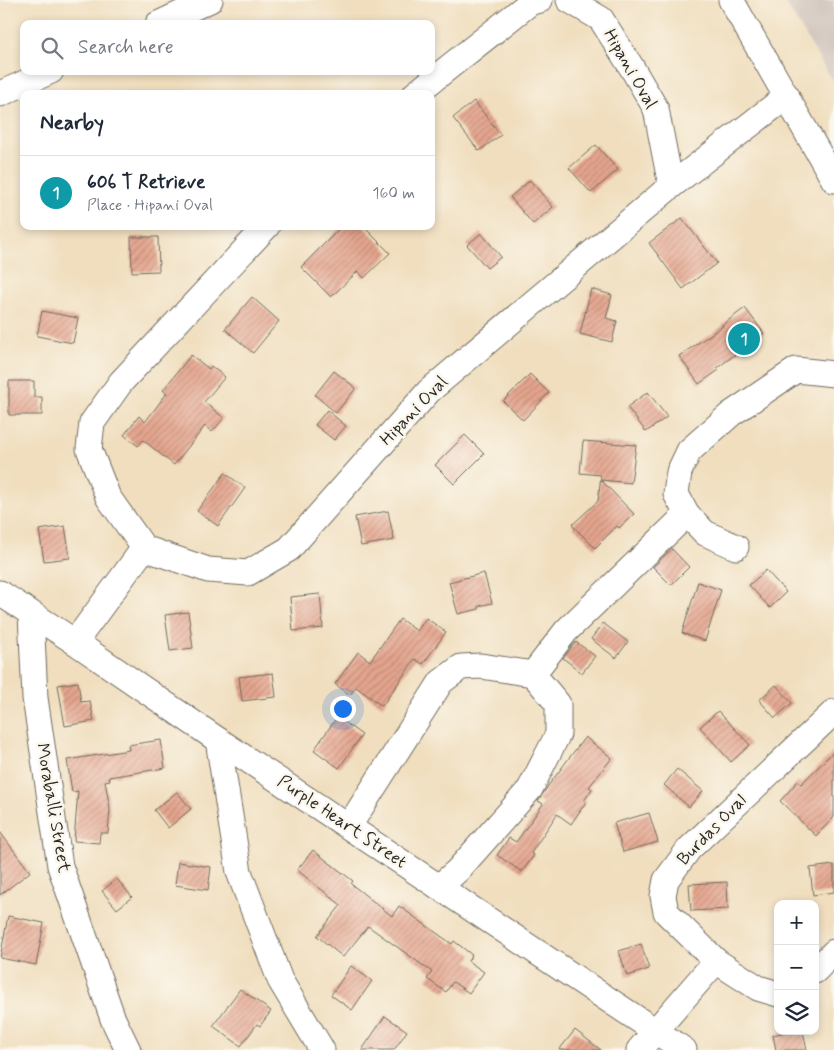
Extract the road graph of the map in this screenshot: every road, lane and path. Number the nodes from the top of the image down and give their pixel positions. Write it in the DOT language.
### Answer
graph roads {
  1 [pos="210,0"];
  2 [pos="540,0"];
  3 [pos="569,0"];
  4 [pos="731,0"];
  5 [pos="167,20"];
  6 [pos="42,75"];
  7 [pos="420,90"];
  8 [pos="0,94"];
  9 [pos="787,96"];
  10 [pos="834,180"];
  11 [pos="671,186"];
  12 [pos="263,230"];
  13 [pos="834,374"];
  14 [pos="687,514"];
  15 [pos="736,547"];
  16 [pos="144,548"];
  17 [pos="0,593"];
  18 [pos="31,614"];
  19 [pos="75,642"];
  20 [pos="533,674"];
  21 [pos="834,712"];
  22 [pos="218,740"];
  23 [pos="349,826"];
  24 [pos="440,887"];
  25 [pos="834,952"];
  26 [pos="716,961"];
  27 [pos="819,968"];
  28 [pos="774,993"];
  29 [pos="655,1031"];
  30 [pos="128,1050"];
  31 [pos="322,1050"];
  32 [pos="639,1050"];
  33 [pos="684,1050"];
  1 -- 5 [label="street"];
  2 -- 7 [label="street"];
  3 -- 11 [label="street, Hipani Oval"];
  4 -- 9 [label="street"];
  6 -- 8 [label="street"];
  9 -- 10 [label="street"];
  9 -- 11 [label="street, Hipani Oval"];
  11 -- 16 [label="street, Hipani Oval"];
  12 -- 16 [label="street"];
  13 -- 14 [label="street"];
  14 -- 15 [label="street"];
  14 -- 20 [label="street"];
  16 -- 19 [label="street"];
  17 -- 18 [label="street, Purple Heart Street"];
  18 -- 19 [label="street, Purple Heart Street"];
  18 -- 30 [label="street, Moraballi Street"];
  19 -- 22 [label="street, Purple Heart Street"];
  20 -- 23 [label="street"];
  20 -- 24 [label="street"];
  21 -- 26 [label="street, Burdas Oval"];
  22 -- 23 [label="street, Purple Heart Street"];
  22 -- 31 [label="street"];
  23 -- 24 [label="street, Purple Heart Street"];
  24 -- 29 [label="street, Purple Heart Street"];
  25 -- 27 [label="street"];
  26 -- 28 [label="street, Burdas Oval"];
  26 -- 29 [label="street"];
  29 -- 32 [label="street"];
  29 -- 33 [label="street, Purple Heart Street"];
}
